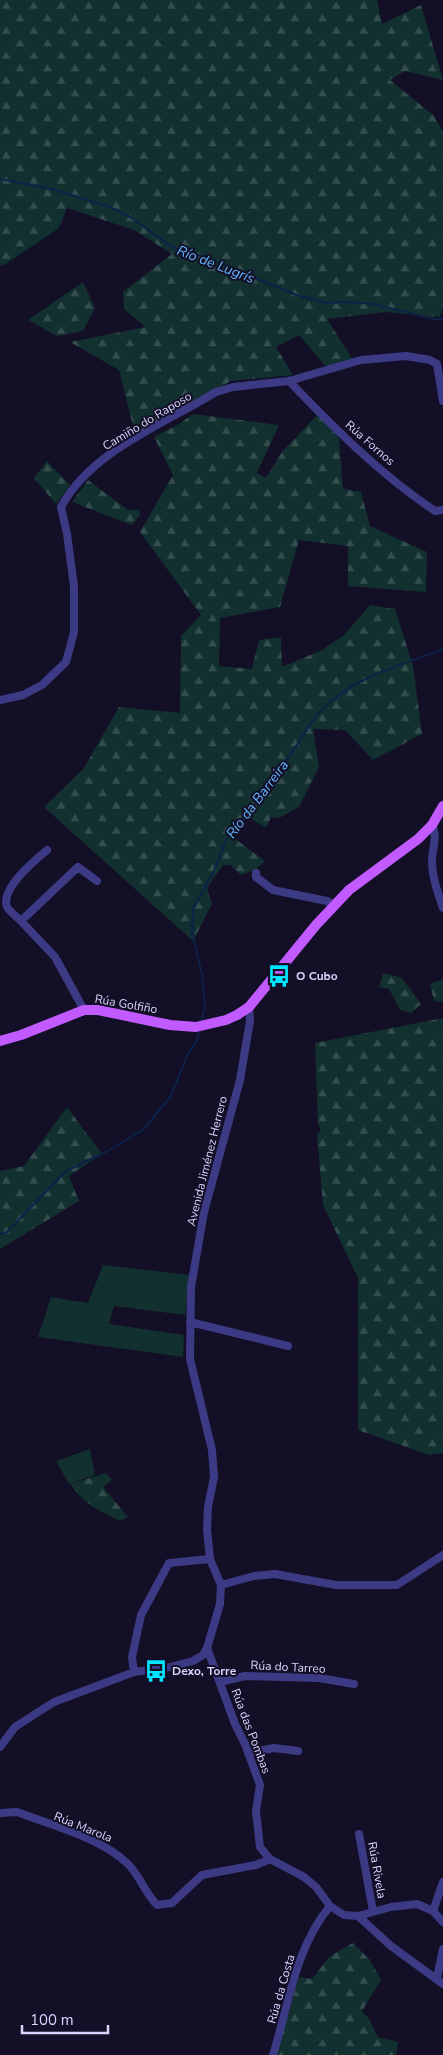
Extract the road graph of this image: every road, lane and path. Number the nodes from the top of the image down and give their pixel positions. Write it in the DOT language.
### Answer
graph roads {
  1 [pos="289,381"];
  2 [pos="443,401"];
  3 [pos="443,510"];
  4 [pos="0,700"];
  5 [pos="443,806"];
  6 [pos="432,825"];
  7 [pos="47,850"];
  8 [pos="256,873"];
  9 [pos="97,881"];
  10 [pos="334,905"];
  11 [pos="443,908"];
  12 [pos="21,921"];
  13 [pos="249,1007"];
  14 [pos="84,1010"];
  15 [pos="0,1041"];
  16 [pos="190,1322"];
  17 [pos="288,1346"];
  18 [pos="443,1554"];
  19 [pos="210,1559"];
  20 [pos="221,1585"];
  21 [pos="207,1648"];
  22 [pos="134,1672"];
  23 [pos="220,1682"];
  24 [pos="354,1684"];
  25 [pos="0,1747"];
  26 [pos="298,1751"];
  27 [pos="248,1753"];
  28 [pos="0,1812"];
  29 [pos="359,1834"];
  30 [pos="270,1859"];
  31 [pos="443,1882"];
  32 [pos="330,1906"];
  33 [pos="373,1911"];
  34 [pos="433,1911"];
  35 [pos="358,1916"];
  36 [pos="443,1922"];
  37 [pos="443,1949"];
  38 [pos="440,1981"];
  39 [pos="273,2055"];
  1 -- 2 [label="street"];
  1 -- 3 [label="street, Rúa Fornos"];
  1 -- 4 [label="street, Camiño do Raposo"];
  5 -- 6 [label="main road"];
  6 -- 10 [label="main road"];
  6 -- 11 [label="street"];
  7 -- 12 [label="street"];
  8 -- 10 [label="street"];
  9 -- 12 [label="street"];
  10 -- 13 [label="main road"];
  12 -- 14 [label="street"];
  13 -- 14 [label="main road, Rúa Golfiño"];
  13 -- 16 [label="street, Avenida Jiménez Herrero"];
  14 -- 15 [label="main road, Rúa Golfiño"];
  16 -- 17 [label="street"];
  16 -- 19 [label="street, Avenida Jiménez Herrero"];
  18 -- 20 [label="street"];
  19 -- 20 [label="street, Avenida Jiménez Herrero"];
  19 -- 22 [label="street"];
  20 -- 21 [label="street, Avenida Jiménez Herrero"];
  21 -- 22 [label="street"];
  21 -- 23 [label="street, Rúa das Pombas"];
  22 -- 25 [label="street"];
  23 -- 24 [label="street, Rúa do Tarreo"];
  23 -- 27 [label="street, Rúa das Pombas"];
  26 -- 27 [label="street"];
  27 -- 30 [label="street, Rúa das Pombas"];
  28 -- 30 [label="street, Rúa Marola"];
  29 -- 33 [label="street, Rúa Rivela"];
  30 -- 32 [label="street"];
  31 -- 34 [label="street"];
  32 -- 35 [label="street"];
  32 -- 39 [label="street, Rúa da Costa"];
  33 -- 34 [label="street"];
  33 -- 35 [label="street"];
  34 -- 36 [label="street"];
  35 -- 38 [label="street"];
  37 -- 38 [label="street"];
}
